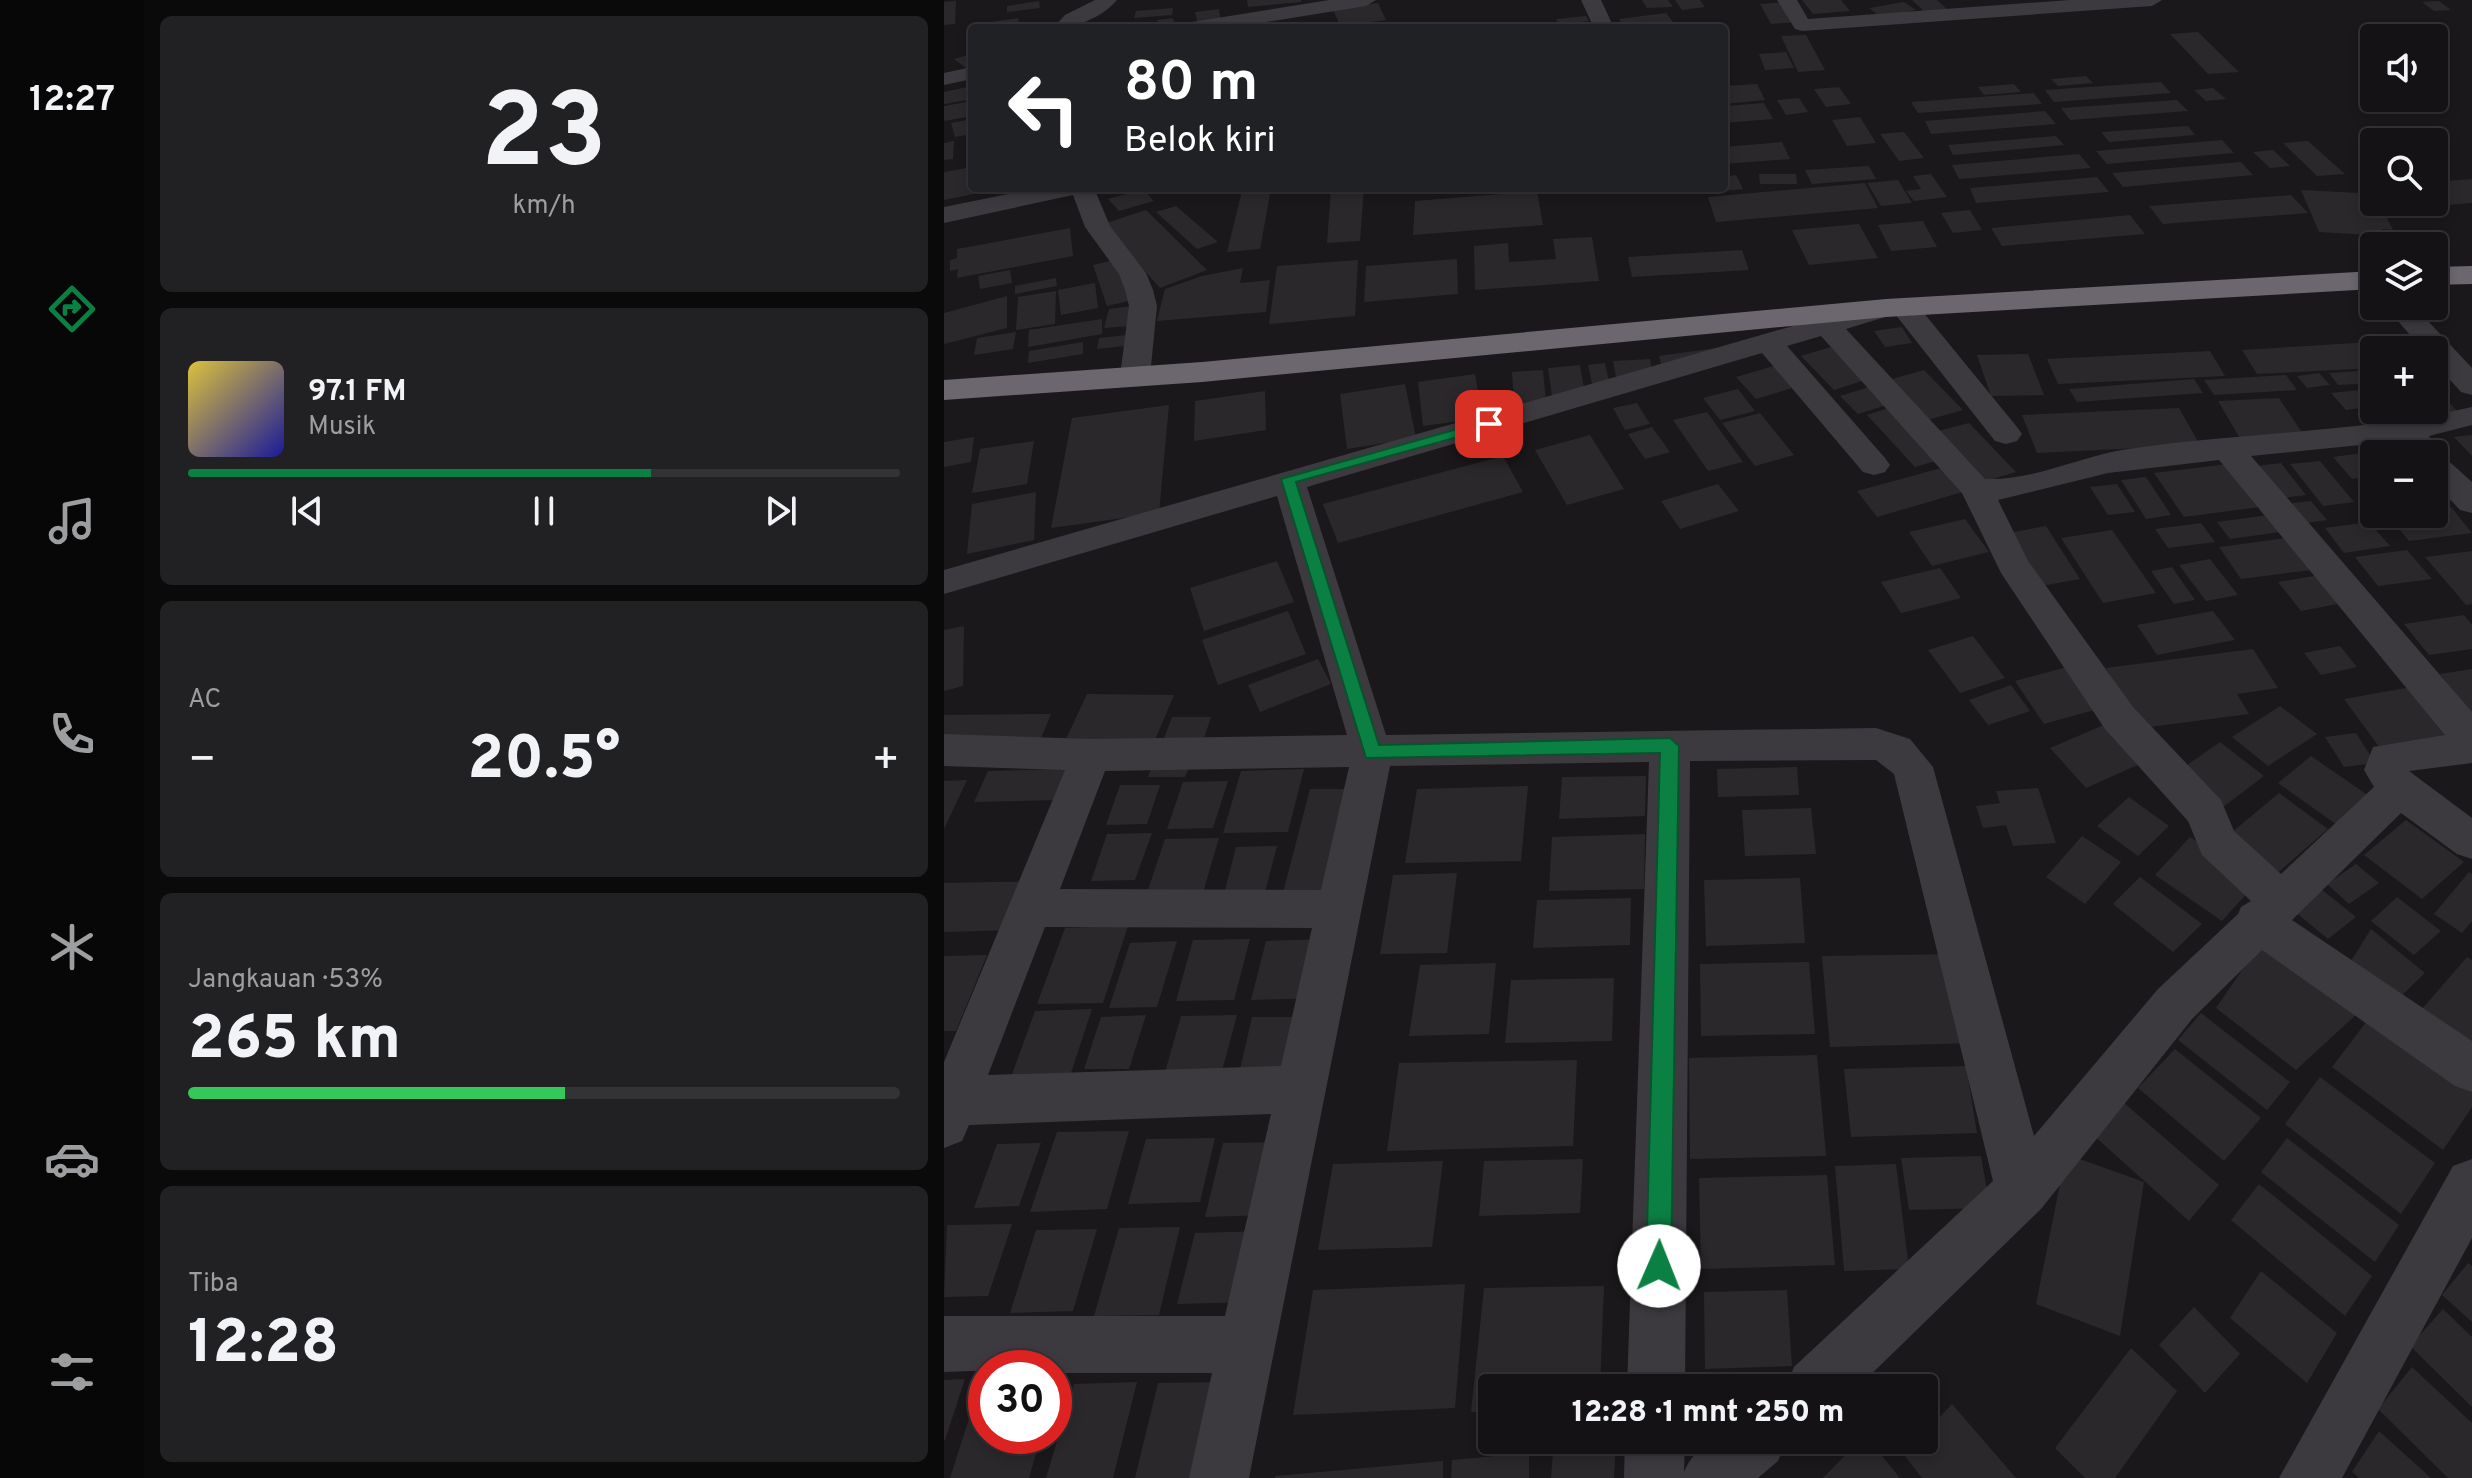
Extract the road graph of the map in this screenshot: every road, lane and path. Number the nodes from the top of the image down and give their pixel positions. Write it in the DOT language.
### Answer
graph roads {
  1 [pos="1107,0"];
  2 [pos="1366,0"];
  3 [pos="1591,0"];
  4 [pos="1787,0"];
  5 [pos="2152,0"];
  6 [pos="2066,2"];
  7 [pos="1307,10"];
  8 [pos="1066,24"];
  9 [pos="1228,24"];
  10 [pos="1316,24"];
  11 [pos="1602,24"];
  12 [pos="968,74"];
  13 [pos="944,79"];
  14 [pos="1054,192"];
  15 [pos="1084,192"];
  16 [pos="944,215"];
  17 [pos="2472,275"];
  18 [pos="2448,276"];
  19 [pos="2360,281"];
  20 [pos="1895,308"];
  21 [pos="2412,320"];
  22 [pos="1829,327"];
  23 [pos="1770,344"];
  24 [pos="1135,376"];
  25 [pos="2472,386"];
  26 [pos="944,390"];
  27 [pos="2472,416"];
  28 [pos="2006,434"];
  29 [pos="2423,440"];
  30 [pos="2360,445"];
  31 [pos="2227,449"];
  32 [pos="1874,465"];
  33 [pos="2448,477"];
  34 [pos="1288,479"];
  35 [pos="1976,489"];
  36 [pos="2472,502"];
  37 [pos="944,582"];
  38 [pos="2472,739"];
  39 [pos="1670,746"];
  40 [pos="2472,747"];
  41 [pos="944,750"];
  42 [pos="1372,753"];
  43 [pos="1091,755"];
  44 [pos="2399,789"];
  45 [pos="2472,841"];
  46 [pos="1030,908"];
  47 [pos="1341,909"];
  48 [pos="2269,910"];
  49 [pos="2472,1069"];
  50 [pos="1300,1089"];
  51 [pos="948,1112"];
  52 [pos="2472,1185"];
  53 [pos="2022,1190"];
  54 [pos="944,1344"];
  55 [pos="1249,1345"];
  56 [pos="1656,1374"];
  57 [pos="1830,1374"];
  58 [pos="1655,1454"];
  59 [pos="1740,1454"];
  60 [pos="1219,1478"];
  61 [pos="1654,1478"];
  62 [pos="1712,1478"];
  63 [pos="2309,1478"];
  1 -- 8 [label="street"];
  2 -- 7 [label="street"];
  3 -- 11 [label="street"];
  4 -- 6 [label="street"];
  5 -- 6 [label="street"];
  7 -- 9 [label="street"];
  7 -- 10 [label="street"];
  12 -- 13 [label="street"];
  14 -- 16 [label="street"];
  15 -- 24 [label="street"];
  17 -- 18 [label="highway"];
  19 -- 20 [label="highway"];
  20 -- 22 [label="street"];
  20 -- 24 [label="highway"];
  20 -- 28 [label="street"];
  21 -- 25 [label="street"];
  22 -- 23 [label="street"];
  22 -- 35 [label="street"];
  23 -- 32 [label="street"];
  23 -- 34 [label="street"];
  24 -- 26 [label="highway"];
  27 -- 29 [label="street"];
  30 -- 31 [label="street"];
  31 -- 35 [label="street"];
  31 -- 38 [label="street"];
  33 -- 36 [label="street"];
  34 -- 37 [label="street"];
  34 -- 42 [label="street"];
  35 -- 48 [label="street"];
  39 -- 42 [label="street"];
  39 -- 53 [label="street"];
  39 -- 56 [label="street"];
  40 -- 44 [label="street"];
  41 -- 43 [label="street"];
  42 -- 43 [label="street"];
  42 -- 47 [label="street"];
  43 -- 46 [label="street"];
  44 -- 45 [label="street"];
  44 -- 48 [label="street"];
  46 -- 47 [label="street"];
  46 -- 51 [label="street"];
  47 -- 50 [label="street"];
  48 -- 49 [label="street"];
  48 -- 53 [label="street"];
  50 -- 51 [label="street"];
  50 -- 55 [label="street"];
  52 -- 63 [label="street"];
  53 -- 57 [label="street"];
  54 -- 55 [label="street"];
  55 -- 60 [label="street"];
  58 -- 61 [label="street"];
  59 -- 62 [label="street"];
}
